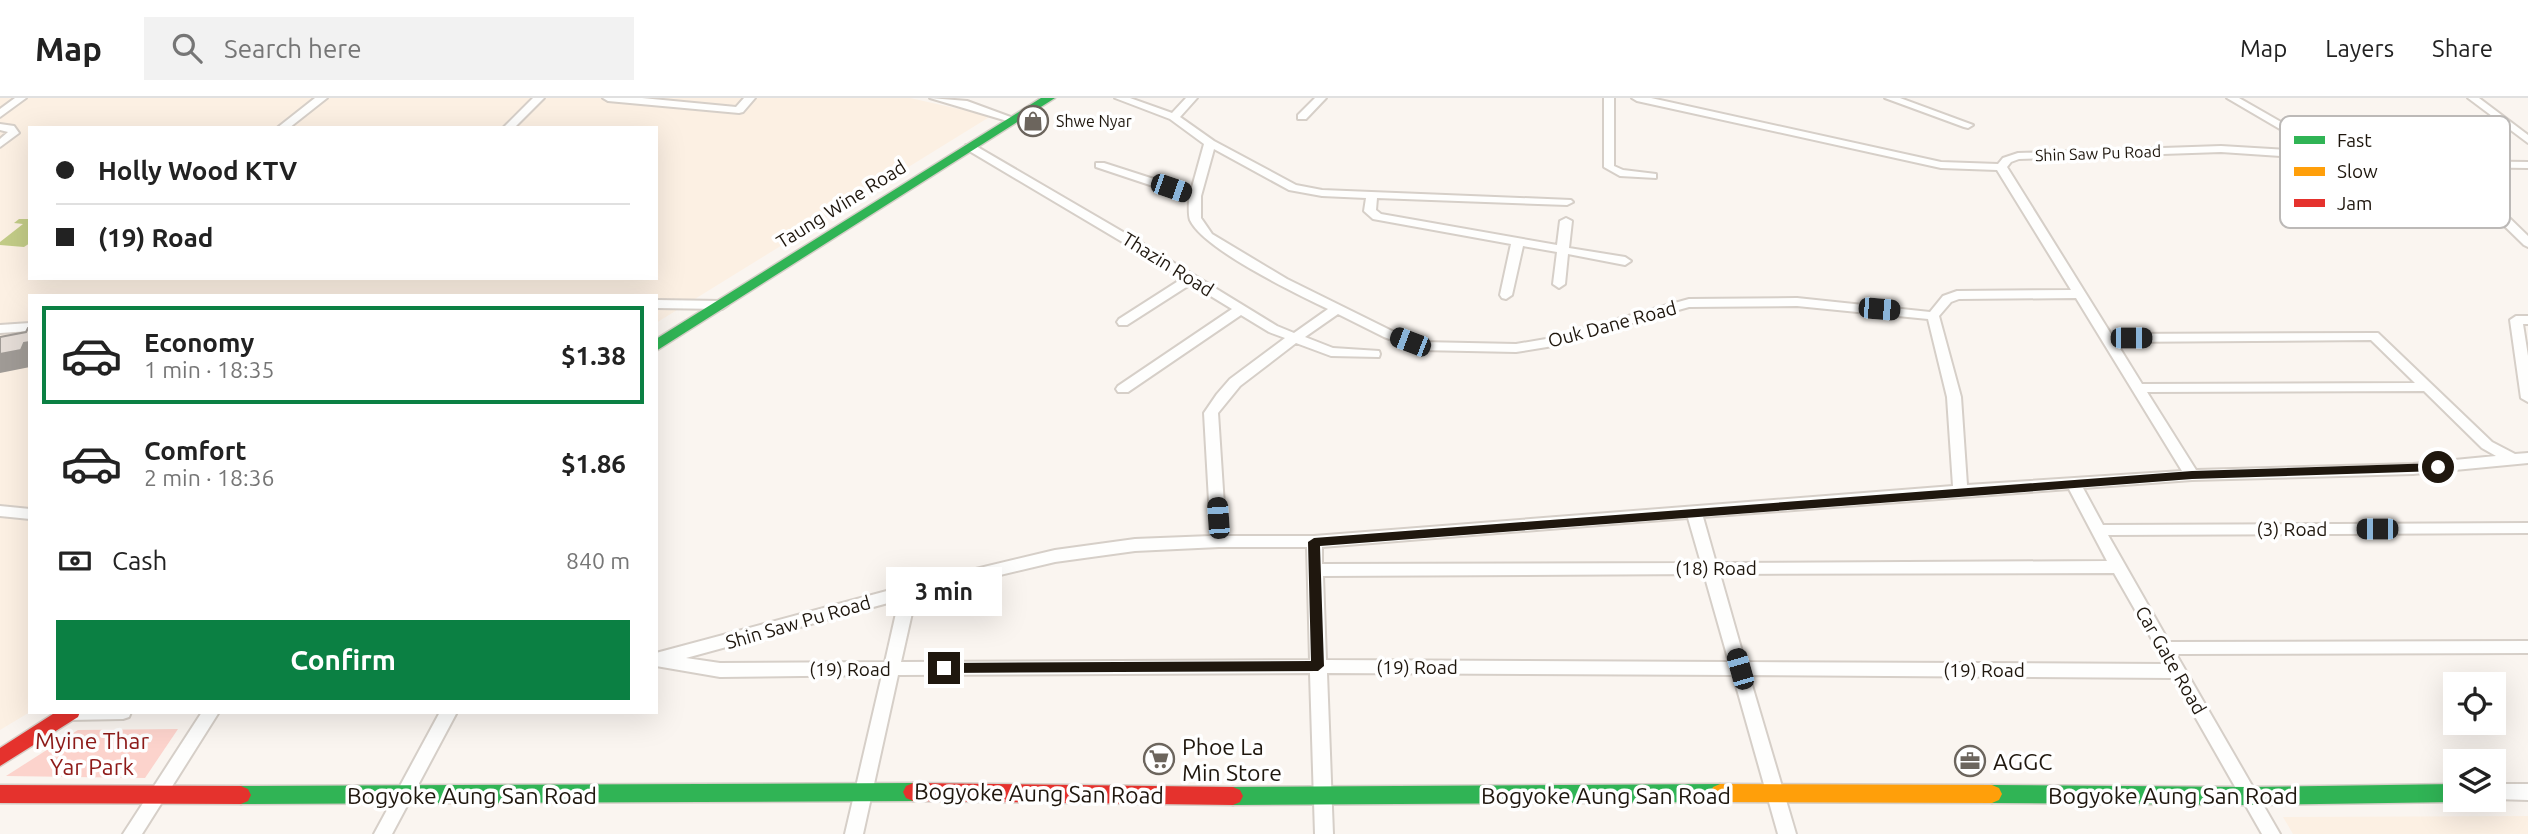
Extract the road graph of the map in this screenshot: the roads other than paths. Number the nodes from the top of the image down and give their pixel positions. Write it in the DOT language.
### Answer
graph roads {
  1 [pos="21,98"];
  2 [pos="322,98"];
  3 [pos="539,98"];
  4 [pos="608,98"];
  5 [pos="750,98"];
  6 [pos="935,98"];
  7 [pos="1033,98"];
  8 [pos="1049,98"];
  9 [pos="1120,98"];
  10 [pos="1192,98"];
  11 [pos="1321,98"];
  12 [pos="1609,98"];
  13 [pos="1637,98"];
  14 [pos="1890,98"];
  15 [pos="2232,98"];
  16 [pos="2473,98"];
  17 [pos="668,101"];
  18 [pos="0,114"];
  19 [pos="2497,116"];
  20 [pos="1174,117"];
  21 [pos="1303,117"];
  22 [pos="1009,118"];
  23 [pos="1968,125"];
  24 [pos="2280,125"];
  25 [pos="285,126"];
  26 [pos="510,126"];
  27 [pos="2510,126"];
  28 [pos="0,127"];
  29 [pos="2528,140"];
  30 [pos="1210,143"];
  31 [pos="0,144"];
  32 [pos="970,148"];
  33 [pos="2280,153"];
  34 [pos="1100,164"];
  35 [pos="2510,165"];
  36 [pos="2528,165"];
  37 [pos="2001,167"];
  38 [pos="1652,176"];
  39 [pos="1372,195"];
  40 [pos="1195,197"];
  41 [pos="1567,202"];
  42 [pos="1566,221"];
  43 [pos="2510,225"];
  44 [pos="1518,241"];
  45 [pos="2528,243"];
  46 [pos="1561,248"];
  47 [pos="1625,261"];
  48 [pos="1192,278"];
  49 [pos="1559,284"];
  50 [pos="2078,294"];
  51 [pos="1506,295"];
  52 [pos="658,304"];
  53 [pos="702,304"];
  54 [pos="722,305"];
  55 [pos="1241,309"];
  56 [pos="1336,309"];
  57 [pos="1933,316"];
  58 [pos="2522,320"];
  59 [pos="1123,322"];
  60 [pos="28,327"];
  61 [pos="0,329"];
  62 [pos="658,331"];
  63 [pos="2105,338"];
  64 [pos="1296,339"];
  65 [pos="658,345"];
  66 [pos="1374,354"];
  67 [pos="2426,387"];
  68 [pos="1123,388"];
  69 [pos="2137,388"];
  70 [pos="2528,398"];
  71 [pos="2520,458"];
  72 [pos="2192,475"];
  73 [pos="2074,485"];
  74 [pos="1960,491"];
  75 [pos="0,511"];
  76 [pos="1695,512"];
  77 [pos="28,514"];
  78 [pos="2528,528"];
  79 [pos="2098,530"];
  80 [pos="1219,541"];
  81 [pos="1314,542"];
  82 [pos="1710,568"];
  83 [pos="2118,568"];
  84 [pos="1315,570"];
  85 [pos="909,591"];
  86 [pos="2528,647"];
  87 [pos="2164,648"];
  88 [pos="658,660"];
  89 [pos="658,660"];
  90 [pos="1318,666"];
  91 [pos="891,668"];
  92 [pos="1740,669"];
  93 [pos="2177,671"];
  94 [pos="46,714"];
  95 [pos="68,714"];
  96 [pos="210,714"];
  97 [pos="448,714"];
  98 [pos="0,744"];
  99 [pos="0,758"];
  100 [pos="864,791"];
  101 [pos="2506,792"];
  102 [pos="2528,792"];
  103 [pos="1775,793"];
  104 [pos="2443,793"];
  105 [pos="0,794"];
  106 [pos="157,795"];
  107 [pos="402,796"];
  108 [pos="2249,796"];
  109 [pos="1323,797"];
  110 [pos="132,834"];
  111 [pos="383,834"];
  112 [pos="854,834"];
  113 [pos="1324,834"];
  114 [pos="1787,834"];
  115 [pos="2271,834"];
  1 -- 18 [label="street"];
  2 -- 25 [label="street"];
  3 -- 26 [label="street"];
  4 -- 17 [label="street"];
  5 -- 17 [label="street"];
  6 -- 22 [label="street"];
  7 -- 22 [label="street, Taung Wine Road"];
  8 -- 22 [label="street, Taung Wine Road"];
  9 -- 20 [label="street"];
  10 -- 20 [label="street"];
  11 -- 21 [label="street"];
  12 -- 38 [label="street"];
  13 -- 37 [label="street, Shin Saw Pu Road"];
  14 -- 23 [label="street"];
  15 -- 24 [label="street"];
  16 -- 19 [label="street"];
  20 -- 30 [label="street"];
  22 -- 32 [label="street, Taung Wine Road"];
  22 -- 53 [label="street, Taung Wine Road"];
  27 -- 29 [label="street"];
  28 -- 31 [label="street"];
  30 -- 39 [label="street"];
  30 -- 40 [label="street, Ouk Dane Road"];
  32 -- 48 [label="street, Thazin Road"];
  32 -- 54 [label="street, Taung Wine Road"];
  33 -- 37 [label="street, Shin Saw Pu Road"];
  34 -- 40 [label="street"];
  35 -- 36 [label="street, Shin Saw Pu Road"];
  37 -- 50 [label="street"];
  39 -- 41 [label="street"];
  39 -- 44 [label="street"];
  40 -- 56 [label="street, Ouk Dane Road"];
  42 -- 46 [label="street"];
  43 -- 45 [label="street"];
  44 -- 46 [label="street"];
  44 -- 51 [label="street"];
  46 -- 47 [label="street"];
  46 -- 49 [label="street"];
  48 -- 55 [label="street, Thazin Road"];
  48 -- 59 [label="street"];
  50 -- 57 [label="street"];
  50 -- 63 [label="street"];
  52 -- 53 [label="street"];
  53 -- 54 [label="street"];
  53 -- 62 [label="street, Taung Wine Road"];
  54 -- 65 [label="street, Taung Wine Road"];
  55 -- 64 [label="street, Thazin Road"];
  55 -- 68 [label="street"];
  56 -- 57 [label="street, Ouk Dane Road"];
  56 -- 64 [label="street"];
  57 -- 74 [label="street"];
  58 -- 70 [label="street"];
  60 -- 61 [label="street"];
  63 -- 67 [label="street"];
  63 -- 69 [label="street"];
  64 -- 66 [label="street, Thazin Road"];
  64 -- 80 [label="street"];
  67 -- 69 [label="street"];
  67 -- 71 [label="street"];
  69 -- 72 [label="street"];
  71 -- 72 [label="street, Shin Saw Pu Road"];
  72 -- 73 [label="street, Shin Saw Pu Road"];
  73 -- 74 [label="street, Shin Saw Pu Road"];
  73 -- 79 [label="street, Car Gate Road"];
  74 -- 76 [label="street, Shin Saw Pu Road"];
  75 -- 77 [label="street"];
  76 -- 81 [label="street, Shin Saw Pu Road"];
  76 -- 82 [label="street"];
  78 -- 79 [label="street, (3) Road"];
  79 -- 83 [label="street, Car Gate Road"];
  80 -- 81 [label="street, Shin Saw Pu Road"];
  80 -- 85 [label="street, Shin Saw Pu Road"];
  81 -- 84 [label="street"];
  82 -- 83 [label="street, (18) Road"];
  82 -- 84 [label="street, (18) Road"];
  82 -- 92 [label="street"];
  83 -- 87 [label="street, Car Gate Road"];
  84 -- 90 [label="street"];
  85 -- 88 [label="street, Shin Saw Pu Road"];
  85 -- 91 [label="street"];
  86 -- 87 [label="street"];
  87 -- 93 [label="street, Car Gate Road"];
  89 -- 91 [label="street, (19) Road"];
  90 -- 91 [label="street, (19) Road"];
  90 -- 92 [label="street, (19) Road"];
  90 -- 109 [label="street"];
  91 -- 100 [label="street"];
  92 -- 93 [label="street, (19) Road"];
  92 -- 103 [label="street"];
  93 -- 108 [label="street, Car Gate Road"];
  94 -- 98 [label="street"];
  95 -- 99 [label="street"];
  96 -- 106 [label="street"];
  97 -- 107 [label="street"];
  100 -- 107 [label="street, Bogyoke Aung San Road"];
  100 -- 109 [label="street, Bogyoke Aung San Road"];
  100 -- 112 [label="street"];
  101 -- 102 [label="street"];
  103 -- 108 [label="street, Bogyoke Aung San Road"];
  103 -- 109 [label="street, Bogyoke Aung San Road"];
  103 -- 114 [label="street"];
  104 -- 108 [label="street, Bogyoke Aung San Road"];
  105 -- 106 [label="street, Bogyoke Aung San Road"];
  106 -- 107 [label="street, Bogyoke Aung San Road"];
  106 -- 110 [label="street"];
  107 -- 111 [label="street"];
  108 -- 115 [label="street, Car Gate Road"];
  109 -- 113 [label="street"];
}
